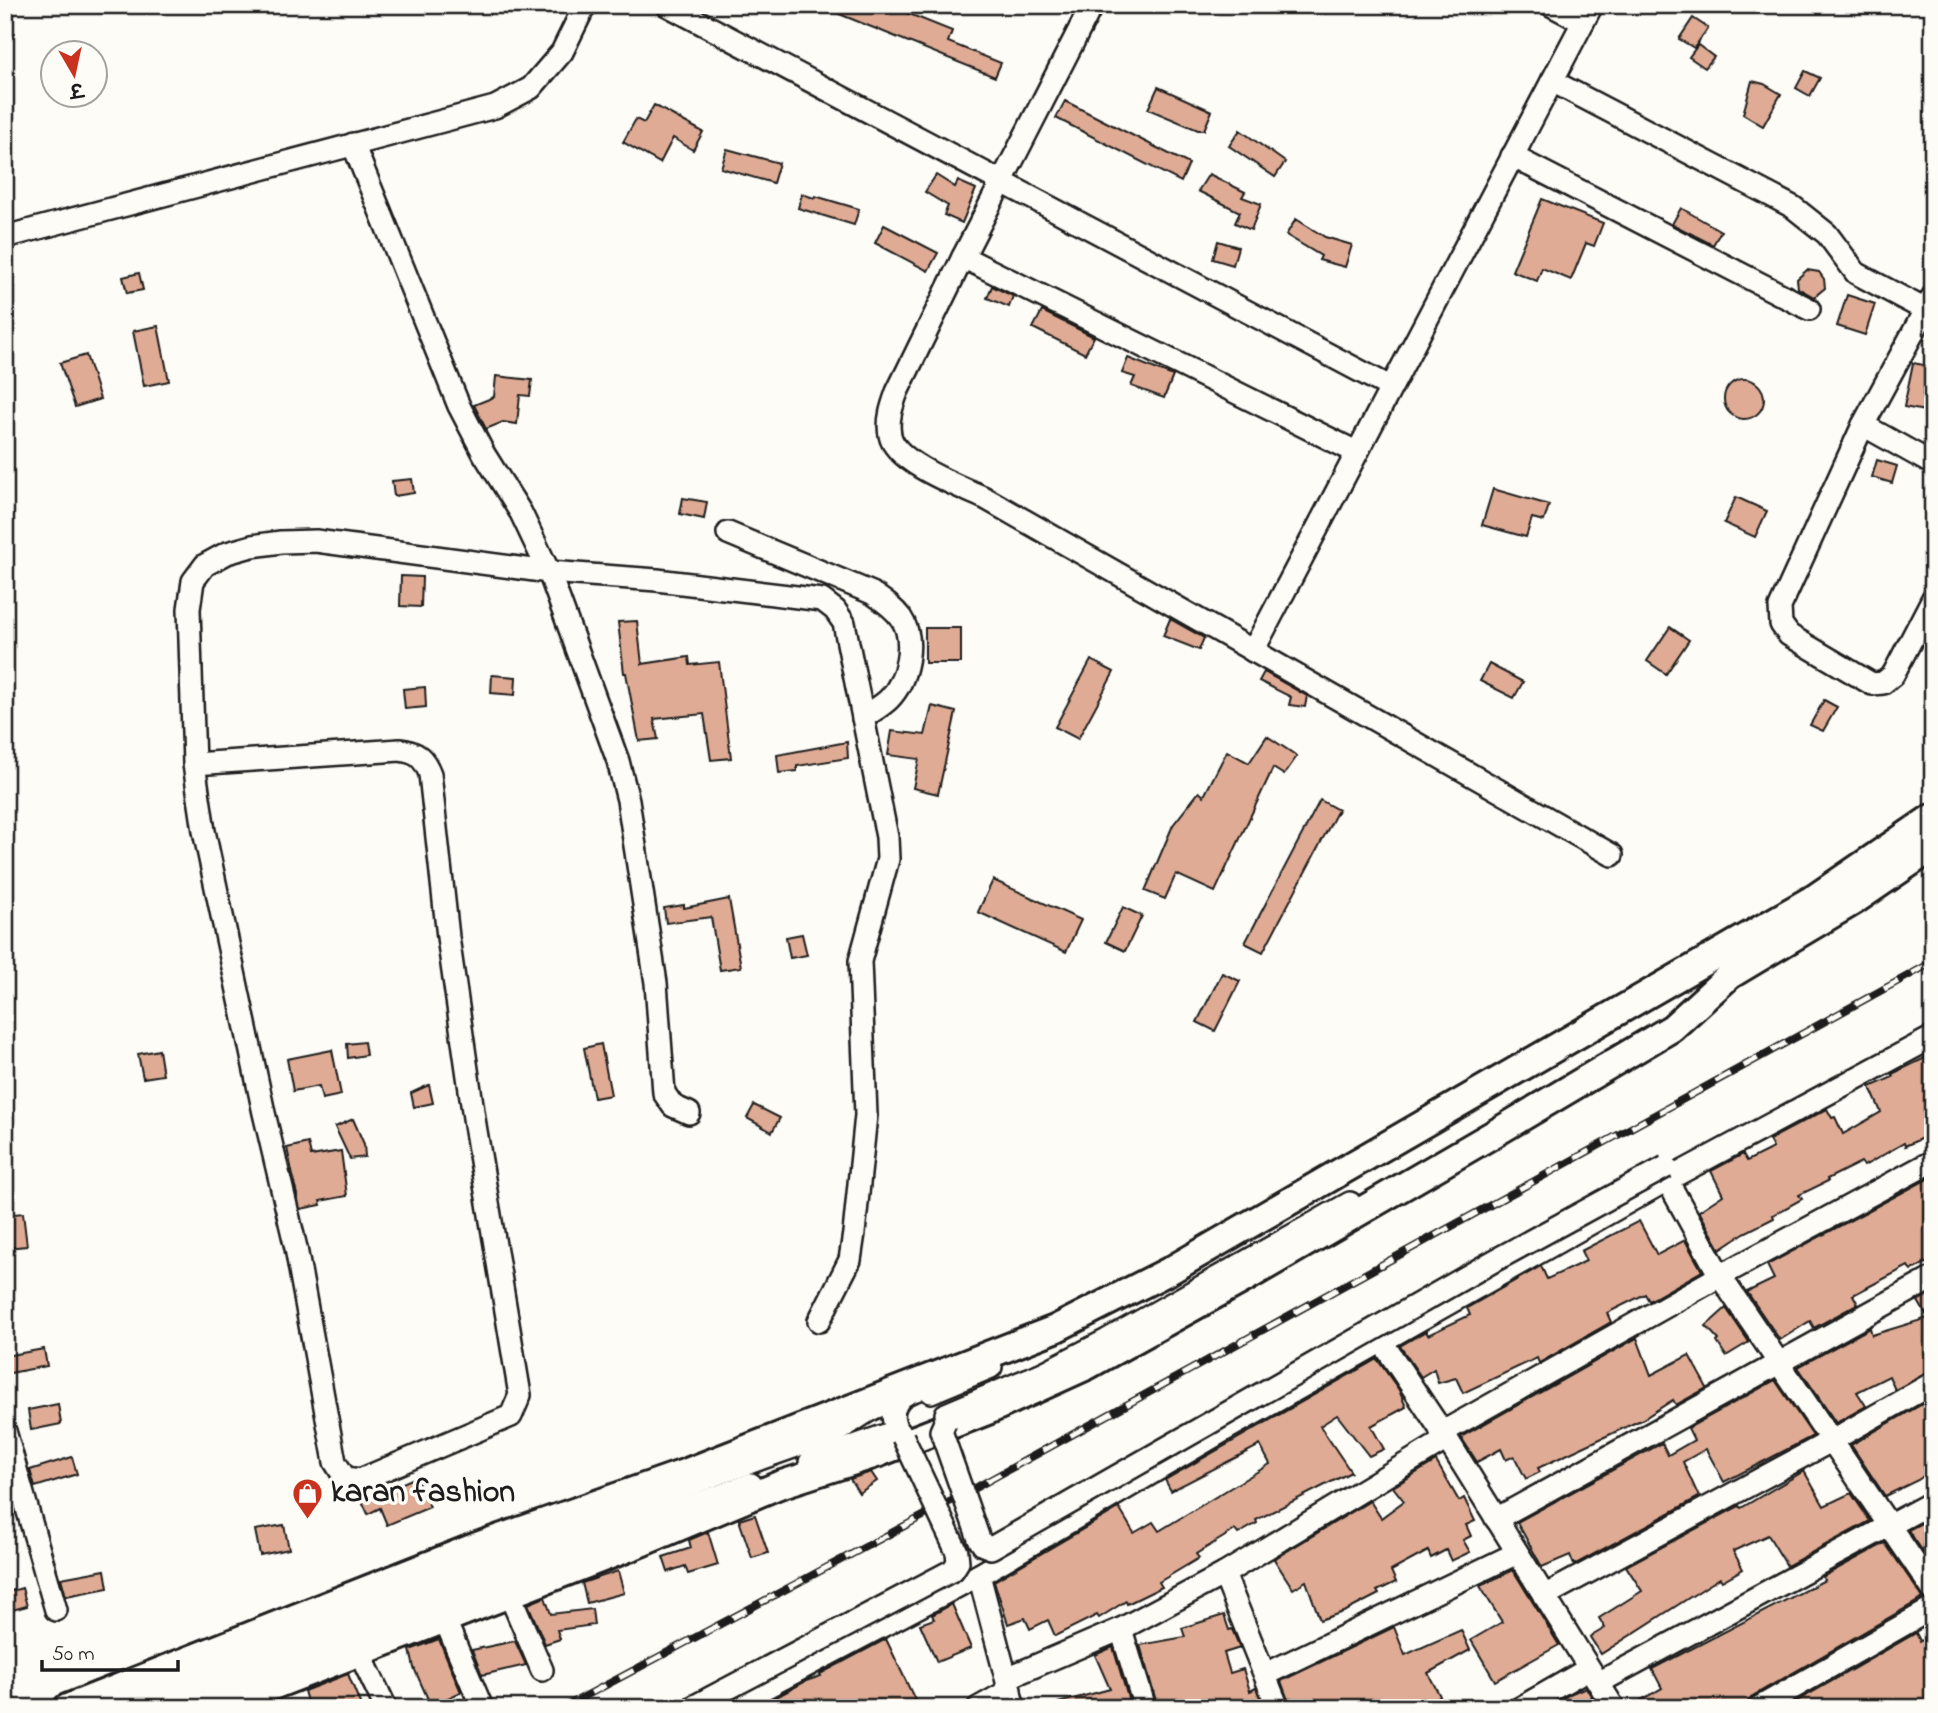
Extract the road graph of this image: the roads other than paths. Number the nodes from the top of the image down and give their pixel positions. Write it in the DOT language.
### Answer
graph roads {
  1 [pos="585,5"];
  2 [pos="667,5"];
  3 [pos="1092,5"];
  4 [pos="1551,5"];
  5 [pos="1587,14"];
  6 [pos="1552,81"];
  7 [pos="353,144"];
  8 [pos="1512,156"];
  9 [pos="1001,182"];
  10 [pos="5,237"];
  11 [pos="963,257"];
  12 [pos="1930,307"];
  13 [pos="1809,309"];
  14 [pos="1390,387"];
  15 [pos="1863,425"];
  16 [pos="1356,452"];
  17 [pos="1933,464"];
  18 [pos="728,533"];
  19 [pos="549,572"];
  20 [pos="1933,598"];
  21 [pos="1253,651"];
  22 [pos="863,718"];
  23 [pos="194,764"];
  24 [pos="1933,817"];
  25 [pos="1933,847"];
  26 [pos="1612,855"];
  27 [pos="1672,981"];
  28 [pos="1695,1007"];
  29 [pos="1933,1037"];
  30 [pos="689,1113"];
  31 [pos="1933,1161"];
  32 [pos="1667,1173"];
  33 [pos="1720,1276"];
  34 [pos="1933,1278"];
  35 [pos="819,1321"];
  36 [pos="1382,1342"];
  37 [pos="1781,1363"];
  38 [pos="1933,1383"];
  39 [pos="931,1392"];
  40 [pos="898,1399"];
  41 [pos="943,1422"];
  42 [pos="5,1431"];
  43 [pos="900,1434"];
  44 [pos="1444,1436"];
  45 [pos="1831,1441"];
  46 [pos="1933,1502"];
  47 [pos="1496,1520"];
  48 [pos="1888,1525"];
  49 [pos="1517,1553"];
  50 [pos="1224,1574"];
  51 [pos="979,1575"];
  52 [pos="1933,1590"];
  53 [pos="509,1593"];
  54 [pos="1544,1596"];
  55 [pos="1933,1608"];
  56 [pos="56,1610"];
  57 [pos="445,1620"];
  58 [pos="1121,1629"];
  59 [pos="359,1652"];
  60 [pos="542,1670"];
  61 [pos="1266,1674"];
  62 [pos="1594,1675"];
  63 [pos="1010,1692"];
  64 [pos="480,1703"];
  65 [pos="233,1705"];
  66 [pos="67,1708"];
  67 [pos="117,1708"];
  68 [pos="172,1708"];
  69 [pos="386,1708"];
  70 [pos="691,1708"];
  71 [pos="727,1708"];
  72 [pos="978,1708"];
  73 [pos="1145,1708"];
  74 [pos="1278,1708"];
  75 [pos="1520,1708"];
  76 [pos="1614,1708"];
  77 [pos="1758,1708"];
  1 -- 7 [label="street"];
  2 -- 9 [label="street"];
  3 -- 9 [label="street"];
  4 -- 5 [label="street"];
  5 -- 6 [label="street"];
  6 -- 8 [label="street"];
  6 -- 12 [label="street"];
  7 -- 10 [label="street"];
  7 -- 19 [label="street"];
  8 -- 13 [label="street"];
  8 -- 14 [label="street"];
  9 -- 11 [label="street"];
  9 -- 14 [label="street"];
  11 -- 16 [label="street"];
  11 -- 21 [label="street"];
  12 -- 15 [label="street"];
  14 -- 16 [label="street"];
  15 -- 17 [label="street"];
  15 -- 20 [label="street"];
  16 -- 21 [label="street"];
  18 -- 22 [label="street"];
  19 -- 22 [label="street"];
  19 -- 23 [label="street"];
  19 -- 30 [label="street"];
  21 -- 26 [label="street"];
  22 -- 35 [label="street"];
  23 -- 23 [label="street"];
  24 -- 27 [label="main road"];
  25 -- 28 [label="main road"];
  27 -- 39 [label="street"];
  27 -- 66 [label="main road"];
  28 -- 41 [label="street"];
  28 -- 53 [label="main road"];
  29 -- 32 [label="street"];
  31 -- 33 [label="street"];
  32 -- 33 [label="street"];
  32 -- 36 [label="street"];
  32 -- 41 [label="street, bridge"];
  33 -- 37 [label="street"];
  33 -- 44 [label="street"];
  34 -- 37 [label="street"];
  36 -- 44 [label="street"];
  36 -- 51 [label="street"];
  37 -- 45 [label="street"];
  37 -- 47 [label="street"];
  38 -- 45 [label="street"];
  39 -- 40 [label="street"];
  39 -- 41 [label="street"];
  40 -- 43 [label="street"];
  40 -- 67 [label="street"];
  41 -- 43 [label="street"];
  42 -- 56 [label="street"];
  43 -- 68 [label="street"];
  43 -- 70 [label="street, bridge"];
  44 -- 47 [label="street"];
  44 -- 50 [label="street"];
  45 -- 48 [label="street"];
  45 -- 54 [label="street"];
  46 -- 48 [label="street"];
  47 -- 49 [label="street"];
  48 -- 52 [label="street"];
  48 -- 62 [label="street"];
  49 -- 54 [label="street"];
  49 -- 61 [label="street"];
  50 -- 58 [label="street"];
  50 -- 61 [label="street"];
  51 -- 63 [label="street"];
  51 -- 71 [label="street"];
  53 -- 57 [label="main road"];
  53 -- 60 [label="street"];
  54 -- 62 [label="street"];
  55 -- 77 [label="street"];
  57 -- 59 [label="main road"];
  57 -- 64 [label="street"];
  58 -- 63 [label="street"];
  58 -- 73 [label="street"];
  59 -- 65 [label="main road"];
  59 -- 69 [label="street"];
  61 -- 74 [label="street"];
  62 -- 75 [label="street"];
  62 -- 76 [label="street"];
  63 -- 72 [label="street"];
}
